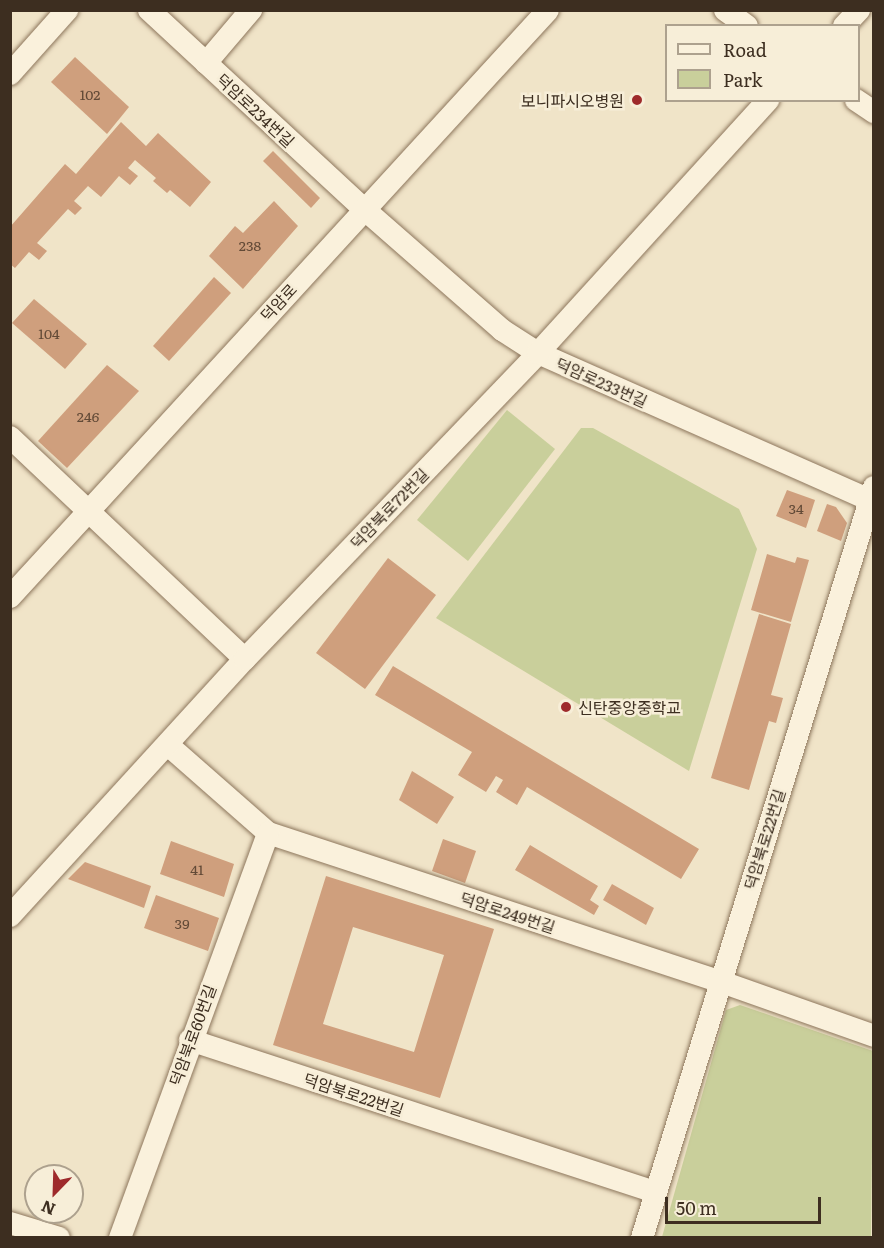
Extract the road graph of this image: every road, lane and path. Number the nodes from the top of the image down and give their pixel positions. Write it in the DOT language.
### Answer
graph roads {
  1 [pos="67,10"];
  2 [pos="149,10"];
  3 [pos="251,10"];
  4 [pos="548,10"];
  5 [pos="726,10"];
  6 [pos="859,10"];
  7 [pos="744,24"];
  8 [pos="846,24"];
  9 [pos="206,63"];
  10 [pos="10,74"];
  11 [pos="766,102"];
  12 [pos="859,102"];
  13 [pos="873,112"];
  14 [pos="364,209"];
  15 [pos="538,353"];
  16 [pos="10,437"];
  17 [pos="872,496"];
  18 [pos="89,510"];
  19 [pos="10,597"];
  20 [pos="245,659"];
  21 [pos="168,745"];
  22 [pos="267,833"];
  23 [pos="10,916"];
  24 [pos="719,981"];
  25 [pos="873,1036"];
  26 [pos="190,1040"];
  27 [pos="655,1191"];
  28 [pos="10,1223"];
  29 [pos="59,1238"];
  30 [pos="120,1238"];
  31 [pos="642,1238"];
  1 -- 10 [label="street"];
  2 -- 9 [label="street, 덕암로234번길"];
  3 -- 9 [label="street"];
  4 -- 14 [label="street, 덕암로"];
  5 -- 7 [label="street"];
  6 -- 8 [label="street"];
  9 -- 14 [label="street, 덕암로234번길"];
  11 -- 15 [label="street, 덕암북로72번길"];
  12 -- 13 [label="street"];
  14 -- 15 [label="street, 덕암로233번길"];
  14 -- 18 [label="street, 덕암로"];
  15 -- 17 [label="street, 덕암로233번길"];
  15 -- 20 [label="street, 덕암북로72번길"];
  16 -- 18 [label="street"];
  17 -- 24 [label="street, 덕암북로22번길"];
  18 -- 19 [label="street, 덕암로"];
  18 -- 20 [label="street"];
  20 -- 21 [label="street, 덕암북로72번길"];
  21 -- 22 [label="street, 덕암로249번길"];
  21 -- 23 [label="street, 덕암북로72번길"];
  22 -- 24 [label="street, 덕암로249번길"];
  22 -- 26 [label="street, 덕암북로60번길"];
  24 -- 25 [label="street, 덕암로249번길"];
  24 -- 27 [label="street, 덕암북로22번길"];
  26 -- 27 [label="street, 덕암북로22번길"];
  26 -- 30 [label="street, 덕암북로60번길"];
  27 -- 31 [label="street, 덕암북로22번길"];
  28 -- 29 [label="street"];
}
